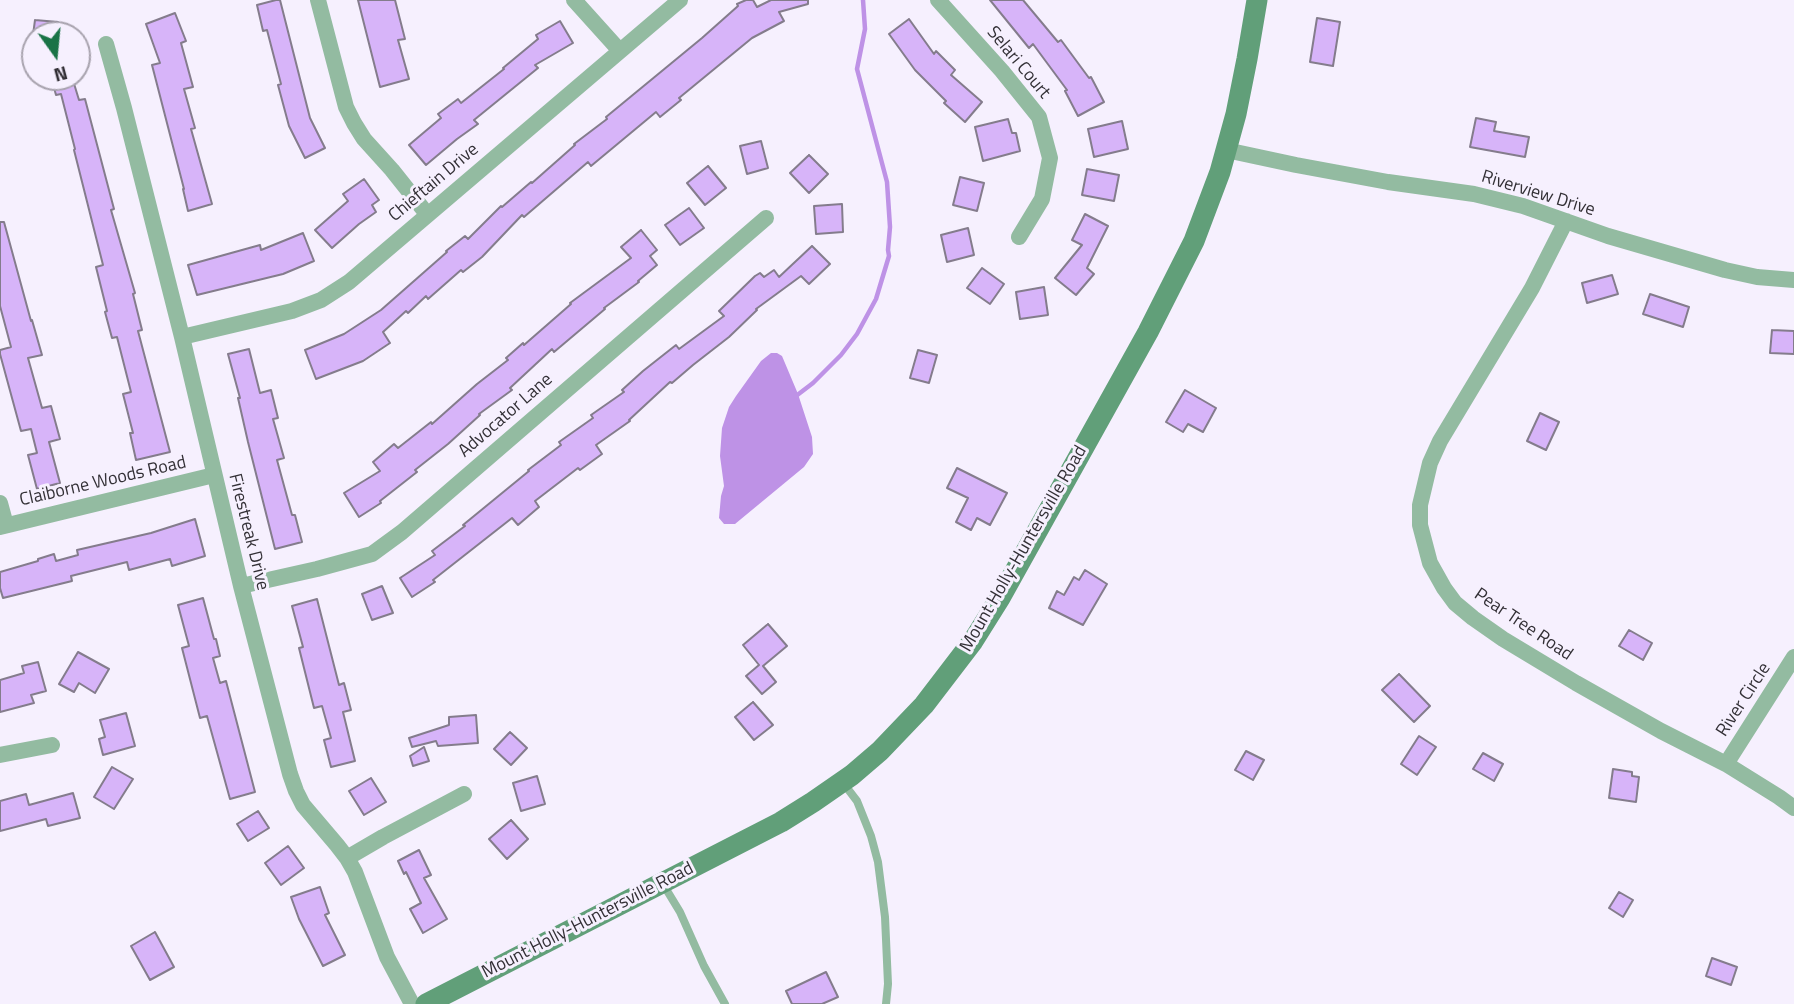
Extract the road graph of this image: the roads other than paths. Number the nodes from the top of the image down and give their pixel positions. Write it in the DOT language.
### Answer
graph roads {
  1 [pos="318,0"];
  2 [pos="574,0"];
  3 [pos="680,0"];
  4 [pos="938,0"];
  5 [pos="1257,0"];
  6 [pos="106,44"];
  7 [pos="620,51"];
  8 [pos="1226,150"];
  9 [pos="427,214"];
  10 [pos="766,218"];
  11 [pos="1566,221"];
  12 [pos="1019,237"];
  13 [pos="1794,280"];
  14 [pos="182,337"];
  15 [pos="214,475"];
  16 [pos="0,503"];
  17 [pos="3,526"];
  18 [pos="241,586"];
  19 [pos="1794,657"];
  20 [pos="52,745"];
  21 [pos="0,755"];
  22 [pos="1726,764"];
  23 [pos="843,781"];
  24 [pos="464,794"];
  25 [pos="1794,808"];
  26 [pos="347,858"];
  27 [pos="663,884"];
  28 [pos="412,1004"];
  29 [pos="426,1004"];
  30 [pos="724,1004"];
  31 [pos="886,1004"];
  1 -- 9 [label="street"];
  2 -- 7 [label="street"];
  3 -- 7 [label="street, Chieftain Drive"];
  4 -- 12 [label="street, Selari Court"];
  5 -- 8 [label="main road, Mount Holly-Huntersville Road"];
  6 -- 14 [label="street, Firestreak Drive"];
  7 -- 9 [label="street, Chieftain Drive"];
  8 -- 11 [label="street, Riverview Drive"];
  8 -- 23 [label="main road, Mount Holly-Huntersville Road"];
  9 -- 14 [label="street, Chieftain Drive"];
  10 -- 18 [label="street, Advocator Lane"];
  11 -- 13 [label="street, Riverview Drive"];
  11 -- 22 [label="street, Pear Tree Road"];
  14 -- 15 [label="street, Firestreak Drive"];
  15 -- 17 [label="street, Claiborne Woods Road"];
  15 -- 18 [label="street, Firestreak Drive"];
  16 -- 17 [label="street"];
  18 -- 26 [label="street, Firestreak Drive"];
  19 -- 22 [label="street, River Circle"];
  20 -- 21 [label="street"];
  22 -- 25 [label="street, Pear Tree Road"];
  23 -- 27 [label="main road, Mount Holly-Huntersville Road"];
  23 -- 31 [label="lane"];
  24 -- 26 [label="street"];
  26 -- 28 [label="street, Firestreak Drive"];
  27 -- 29 [label="main road, Mount Holly-Huntersville Road"];
  27 -- 30 [label="lane"];
}
